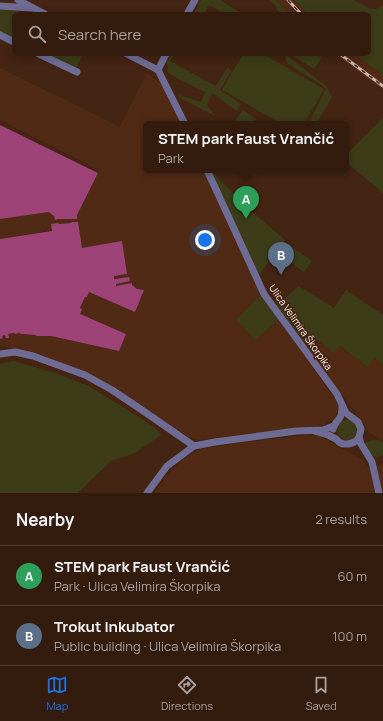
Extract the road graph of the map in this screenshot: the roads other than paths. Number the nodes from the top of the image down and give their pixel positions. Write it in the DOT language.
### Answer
graph roads {
  1 [pos="18,0"];
  2 [pos="195,0"];
  3 [pos="0,6"];
  4 [pos="32,8"];
  5 [pos="41,12"];
  6 [pos="188,12"];
  7 [pos="0,36"];
  8 [pos="12,41"];
  9 [pos="43,56"];
  10 [pos="130,56"];
  11 [pos="165,56"];
  12 [pos="158,70"];
  13 [pos="77,72"];
  14 [pos="184,121"];
  15 [pos="208,173"];
  16 [pos="0,354"];
  17 [pos="342,405"];
  18 [pos="350,417"];
  19 [pos="339,419"];
  20 [pos="334,426"];
  21 [pos="314,431"];
  22 [pos="359,437"];
  23 [pos="336,439"];
  24 [pos="348,444"];
  25 [pos="194,446"];
  26 [pos="366,452"];
  27 [pos="147,493"];
  28 [pos="379,493"];
  1 -- 4 [label="street"];
  2 -- 6 [label="street"];
  3 -- 4 [label="street"];
  4 -- 5 [label="street"];
  7 -- 8 [label="street"];
  9 -- 13 [label="street"];
  10 -- 12 [label="street"];
  11 -- 12 [label="street"];
  12 -- 14 [label="street"];
  15 -- 17 [label="street, Ulica Velimira Škorpika"];
  16 -- 25 [label="street"];
  17 -- 18 [label="street, Ulica Velimira Škorpika"];
  17 -- 19 [label="street"];
  18 -- 19 [label="street"];
  18 -- 22 [label="street"];
  19 -- 20 [label="street"];
  20 -- 21 [label="street"];
  20 -- 23 [label="street"];
  21 -- 23 [label="street"];
  21 -- 25 [label="street"];
  22 -- 24 [label="street"];
  22 -- 26 [label="street"];
  23 -- 24 [label="street"];
  24 -- 26 [label="street"];
  25 -- 27 [label="street"];
  26 -- 28 [label="street"];
}
